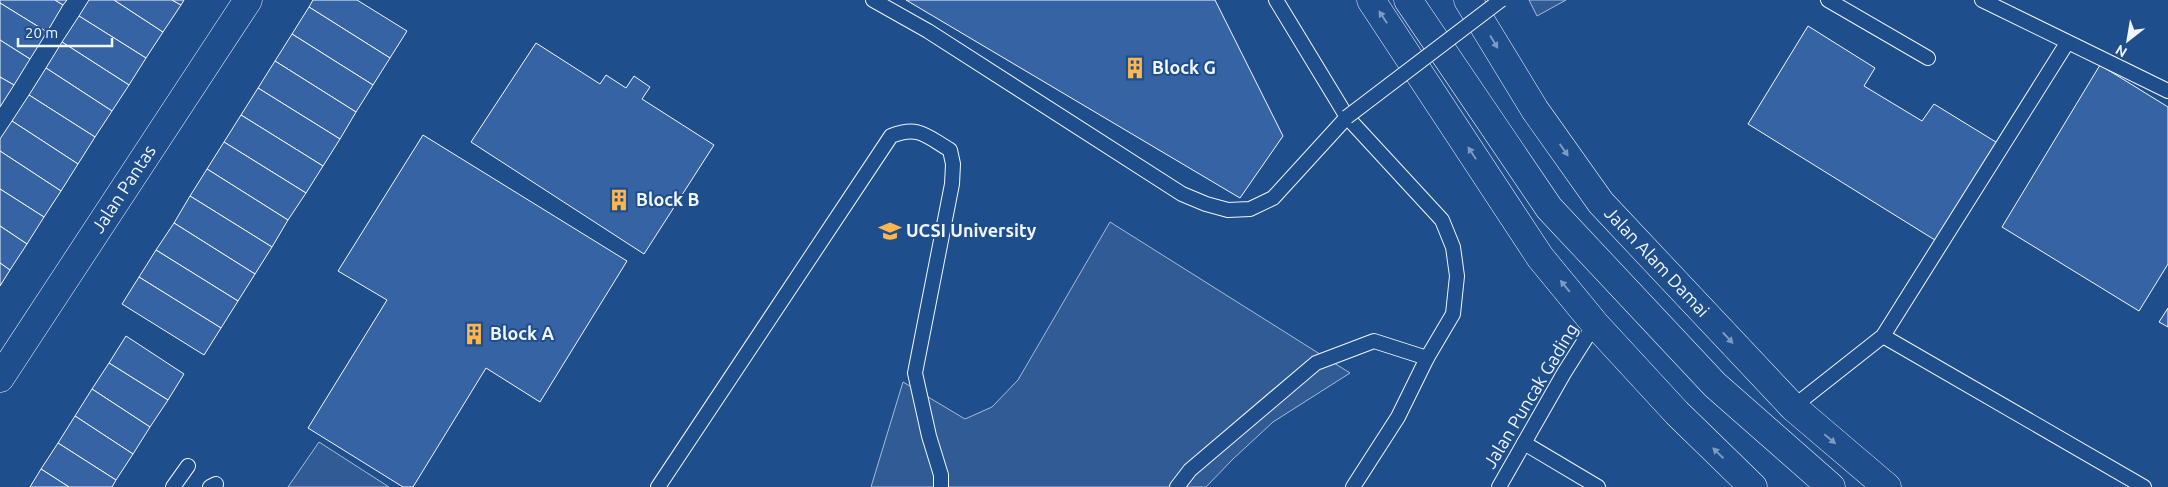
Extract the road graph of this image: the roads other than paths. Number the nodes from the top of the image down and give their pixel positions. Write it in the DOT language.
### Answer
graph roads {
  1 [pos="248,0"];
  2 [pos="873,0"];
  3 [pos="1276,0"];
  4 [pos="1371,0"];
  5 [pos="1408,0"];
  6 [pos="1423,0"];
  7 [pos="1468,0"];
  8 [pos="1501,0"];
  9 [pos="1828,0"];
  10 [pos="1982,0"];
  11 [pos="2067,43"];
  12 [pos="1928,58"];
  13 [pos="2168,91"];
  14 [pos="1347,117"];
  15 [pos="1595,324"];
  16 [pos="1883,336"];
  17 [pos="1427,358"];
  18 [pos="0,378"];
  19 [pos="1793,407"];
  20 [pos="1524,443"];
  21 [pos="188,466"];
  22 [pos="173,487"];
  23 [pos="658,487"];
  24 [pos="941,487"];
  25 [pos="1176,487"];
  26 [pos="1354,487"];
  27 [pos="1499,487"];
  28 [pos="1598,487"];
  29 [pos="1753,487"];
  30 [pos="1831,487"];
  31 [pos="1846,487"];
  32 [pos="1887,487"];
  33 [pos="2144,487"];
  1 -- 18 [label="main road, Jalan Pantas"];
  2 -- 14 [label="lane"];
  3 -- 14 [label="lane"];
  15 -- 4 [label="main road, one-way"];
  5 -- 30 [label="main road"];
  6 -- 31 [label="main road"];
  7 -- 19 [label="main road, Jalan Alam Damai, one-way"];
  8 -- 14 [label="lane, bridge"];
  9 -- 12 [label="lane"];
  10 -- 11 [label="lane"];
  11 -- 13 [label="lane"];
  11 -- 16 [label="lane"];
  14 -- 17 [label="lane"];
  15 -- 20 [label="lane, Jalan Puncak Gading"];
  29 -- 15 [label="main road, one-way"];
  16 -- 19 [label="lane"];
  16 -- 33 [label="lane"];
  17 -- 25 [label="lane"];
  17 -- 26 [label="lane"];
  19 -- 32 [label="main road, Jalan Alam Damai, one-way"];
  20 -- 27 [label="lane, Jalan Puncak Gading"];
  20 -- 28 [label="lane"];
  21 -- 22 [label="lane"];
  23 -- 24 [label="lane"];
}
